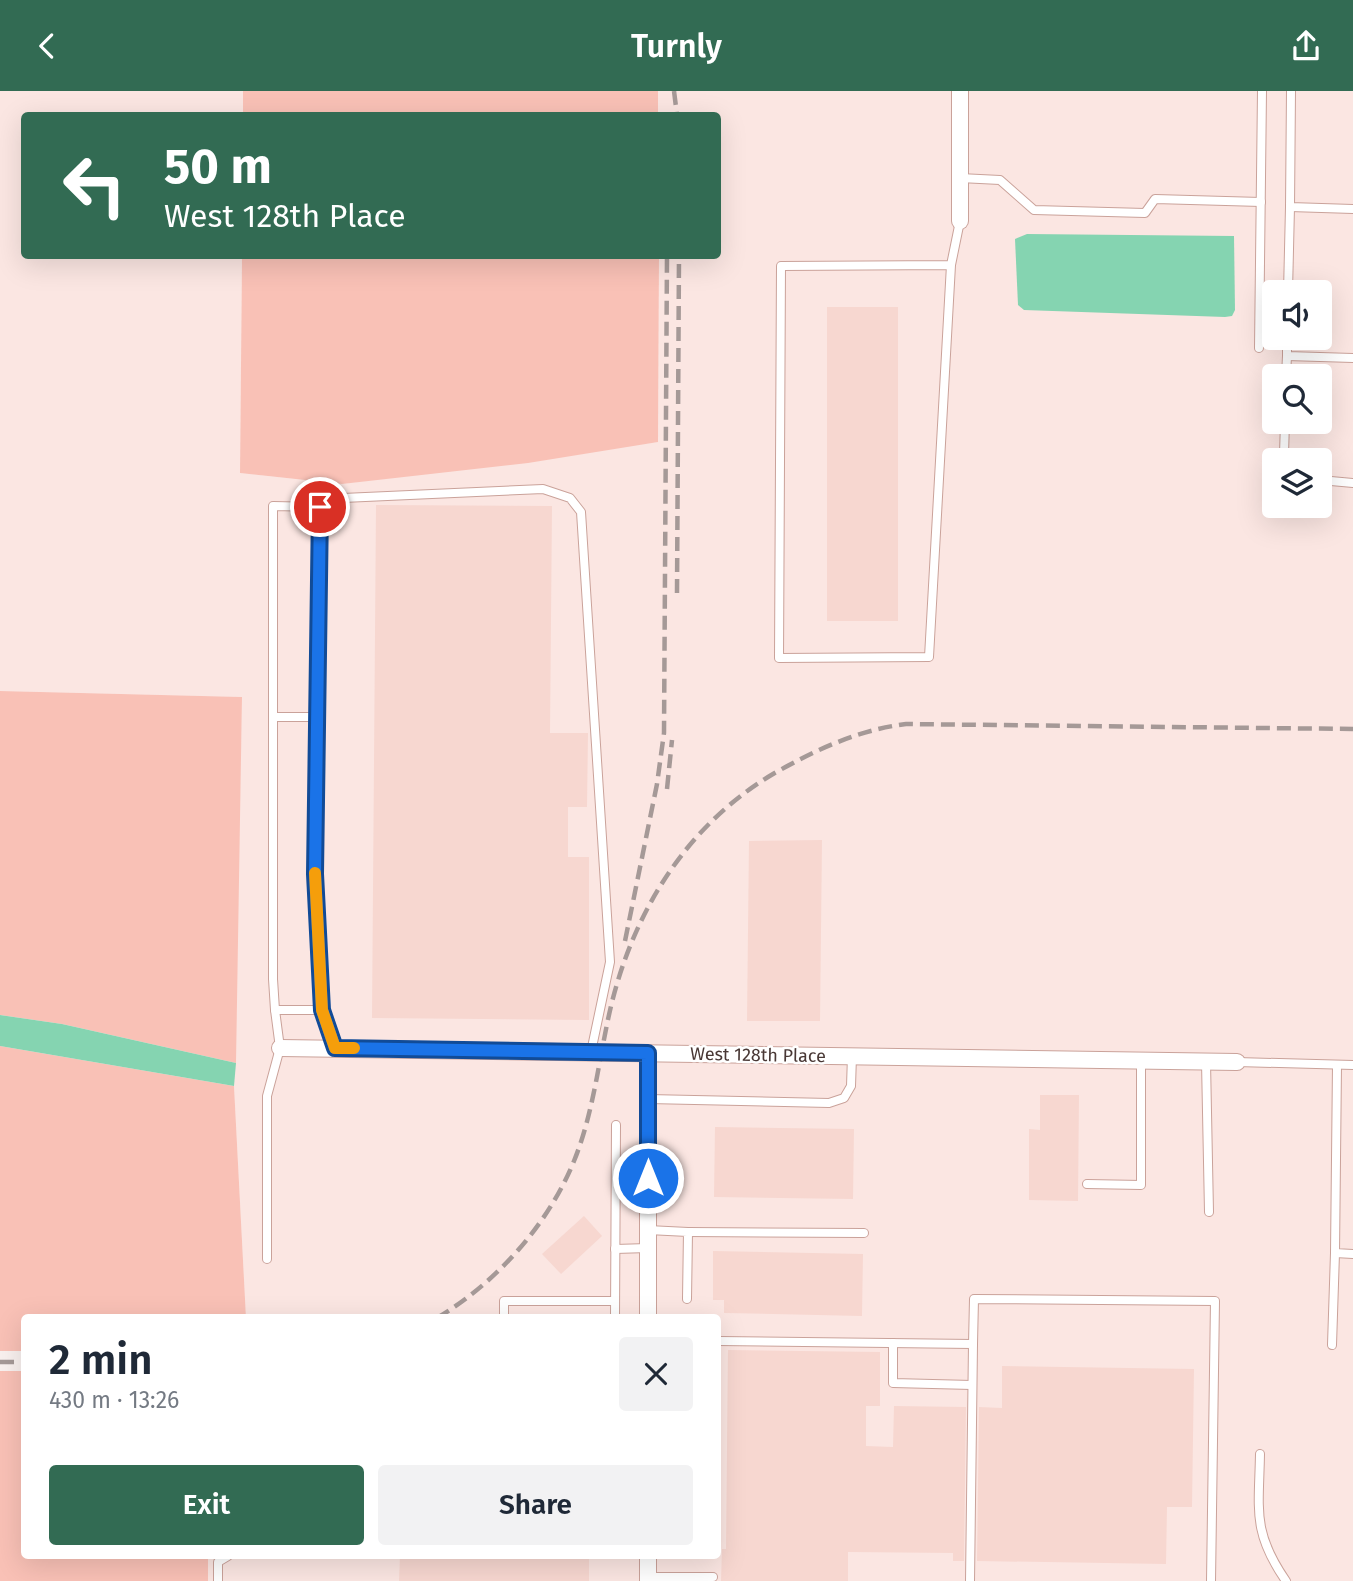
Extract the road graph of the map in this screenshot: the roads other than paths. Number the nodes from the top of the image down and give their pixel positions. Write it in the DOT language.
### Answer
graph roads {
  1 [pos="960,91"];
  2 [pos="1262,91"];
  3 [pos="1291,91"];
  4 [pos="960,178"];
  5 [pos="1261,202"];
  6 [pos="1290,207"];
  7 [pos="1353,209"];
  8 [pos="960,222"];
  9 [pos="951,265"];
  10 [pos="1288,280"];
  11 [pos="1259,348"];
  12 [pos="1287,350"];
  13 [pos="1287,356"];
  14 [pos="1353,358"];
  15 [pos="1287,364"];
  16 [pos="1332,481"];
  17 [pos="1353,483"];
  18 [pos="320,507"];
  19 [pos="274,717"];
  20 [pos="317,717"];
  21 [pos="275,1010"];
  22 [pos="322,1010"];
  23 [pos="280,1048"];
  24 [pos="335,1048"];
  25 [pos="591,1052"];
  26 [pos="648,1053"];
  27 [pos="852,1056"];
  28 [pos="1141,1061"];
  29 [pos="1206,1062"];
  30 [pos="1237,1062"];
  31 [pos="1338,1065"];
  32 [pos="1353,1065"];
  33 [pos="648,1099"];
  34 [pos="616,1125"];
  35 [pos="1087,1184"];
  36 [pos="1209,1212"];
  37 [pos="648,1230"];
  38 [pos="688,1232"];
  39 [pos="864,1233"];
  40 [pos="648,1248"];
  41 [pos="615,1249"];
  42 [pos="1335,1253"];
  43 [pos="1353,1254"];
  44 [pos="267,1259"];
  45 [pos="687,1299"];
  46 [pos="615,1301"];
  47 [pos="504,1314"];
  48 [pos="615,1314"];
  49 [pos="648,1314"];
  50 [pos="721,1341"];
  51 [pos="893,1343"];
  52 [pos="973,1344"];
  53 [pos="1332,1345"];
  54 [pos="972,1385"];
  55 [pos="1260,1454"];
  56 [pos="223,1559"];
  57 [pos="648,1559"];
  58 [pos="713,1577"];
  59 [pos="648,1579"];
  60 [pos="218,1581"];
  61 [pos="970,1581"];
  62 [pos="1211,1581"];
  63 [pos="1286,1581"];
  1 -- 4 [label="street"];
  2 -- 5 [label="lane"];
  3 -- 6 [label="lane"];
  4 -- 5 [label="lane"];
  4 -- 8 [label="street"];
  5 -- 11 [label="lane"];
  6 -- 7 [label="lane"];
  6 -- 10 [label="lane"];
  8 -- 9 [label="lane"];
  9 -- 9 [label="lane"];
  12 -- 13 [label="lane"];
  13 -- 14 [label="lane"];
  13 -- 15 [label="lane"];
  16 -- 17 [label="lane"];
  18 -- 19 [label="lane"];
  18 -- 20 [label="lane"];
  18 -- 25 [label="lane"];
  19 -- 20 [label="lane"];
  19 -- 21 [label="lane"];
  20 -- 22 [label="lane"];
  21 -- 22 [label="lane"];
  21 -- 23 [label="lane"];
  22 -- 24 [label="lane"];
  23 -- 24 [label="street, West 128th Place"];
  23 -- 44 [label="lane"];
  24 -- 25 [label="street, West 128th Place"];
  25 -- 26 [label="street, West 128th Place"];
  26 -- 27 [label="street, West 128th Place"];
  26 -- 33 [label="street"];
  27 -- 28 [label="street, West 128th Place"];
  27 -- 33 [label="lane"];
  28 -- 29 [label="street, West 128th Place"];
  28 -- 35 [label="lane"];
  29 -- 30 [label="street, West 128th Place"];
  29 -- 36 [label="lane"];
  30 -- 31 [label="lane"];
  31 -- 32 [label="lane"];
  31 -- 42 [label="lane"];
  33 -- 37 [label="street"];
  34 -- 41 [label="lane"];
  37 -- 38 [label="lane"];
  37 -- 40 [label="street"];
  38 -- 39 [label="lane"];
  38 -- 45 [label="lane"];
  40 -- 41 [label="lane"];
  40 -- 49 [label="street"];
  41 -- 46 [label="lane"];
  42 -- 43 [label="lane"];
  42 -- 53 [label="lane"];
  46 -- 47 [label="lane"];
  46 -- 48 [label="lane"];
  50 -- 51 [label="lane"];
  51 -- 52 [label="lane"];
  51 -- 54 [label="lane"];
  52 -- 54 [label="lane"];
  52 -- 62 [label="lane"];
  54 -- 61 [label="lane"];
  55 -- 63 [label="lane"];
  56 -- 60 [label="lane"];
  57 -- 59 [label="street"];
  58 -- 59 [label="lane"];
}
